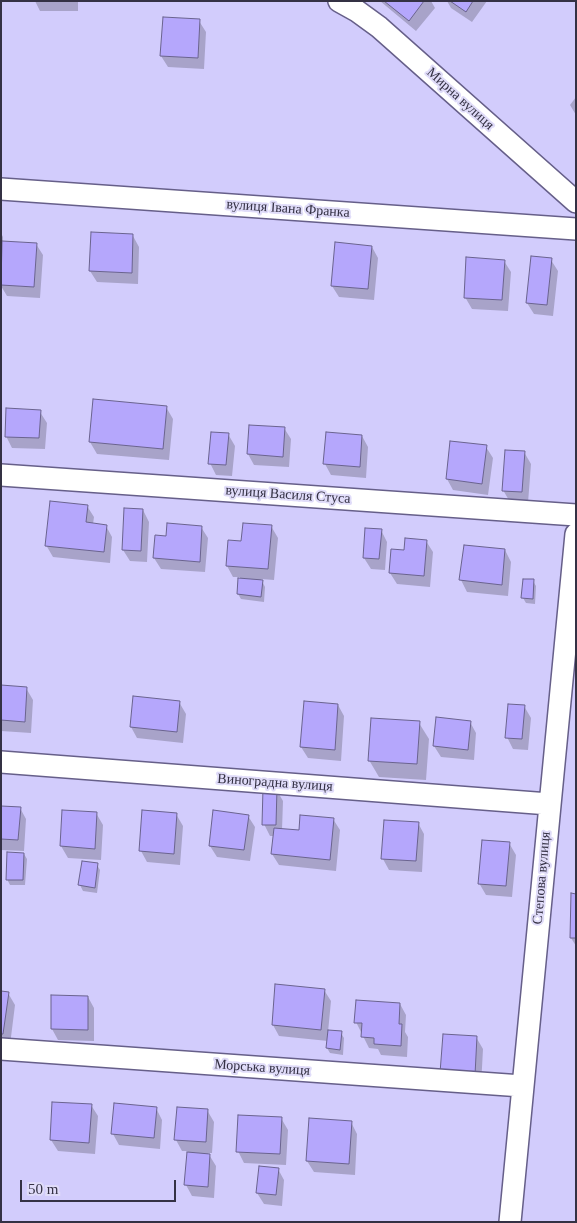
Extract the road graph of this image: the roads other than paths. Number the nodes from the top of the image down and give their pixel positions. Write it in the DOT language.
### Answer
graph roads {
  1 [pos="340,1"];
  2 [pos="1,189"];
  3 [pos="576,202"];
  4 [pos="576,229"];
  5 [pos="1,475"];
  6 [pos="576,515"];
  7 [pos="576,534"];
  8 [pos="569,687"];
  9 [pos="1,762"];
  10 [pos="549,804"];
  11 [pos="1,1049"];
  12 [pos="522,1086"];
  13 [pos="510,1222"];
  1 -- 3 [label="street, Мирна вулиця"];
  2 -- 4 [label="street, вулиця Івана Франка"];
  5 -- 6 [label="street, вулиця Василя Стуса"];
  7 -- 8 [label="street, Степова вулиця"];
  8 -- 10 [label="street, Степова вулиця"];
  9 -- 10 [label="street, Виноградна вулиця"];
  10 -- 12 [label="street, Степова вулиця"];
  11 -- 12 [label="street, Морська вулиця"];
  12 -- 13 [label="street, Степова вулиця"];
}
